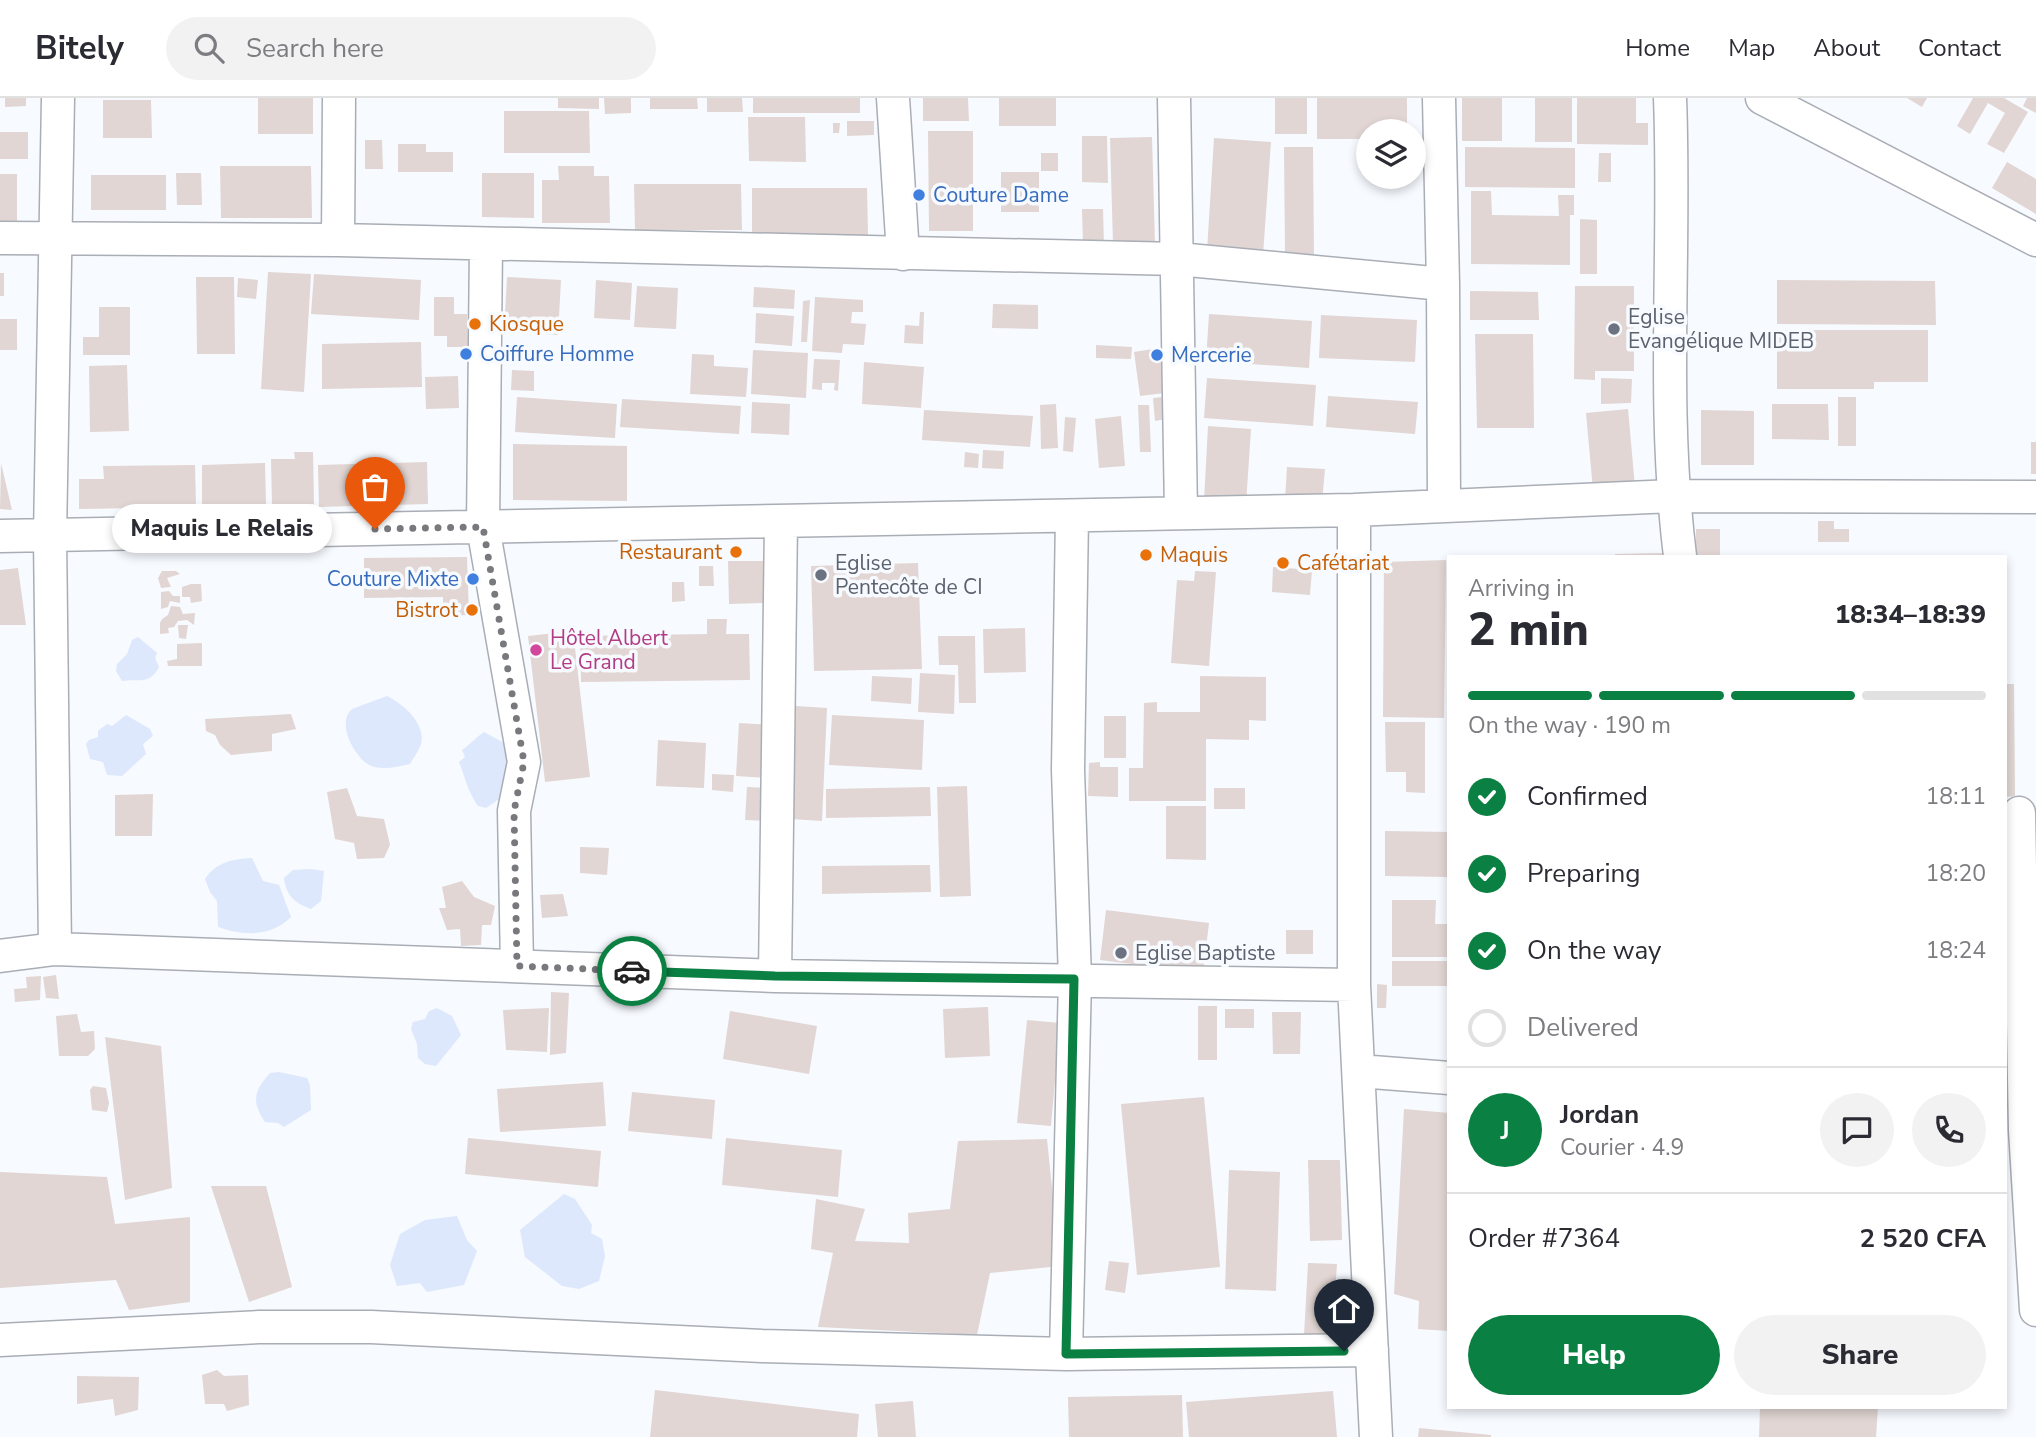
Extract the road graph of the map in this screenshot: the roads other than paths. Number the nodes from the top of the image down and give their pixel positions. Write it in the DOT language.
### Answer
graph roads {
  1 [pos="58,98"];
  2 [pos="339,98"];
  3 [pos="893,98"];
  4 [pos="1174,98"];
  5 [pos="1439,98"];
  6 [pos="1670,98"];
  7 [pos="1762,98"];
  8 [pos="55,237"];
  9 [pos="0,238"];
  10 [pos="338,240"];
  11 [pos="2036,240"];
  12 [pos="486,244"];
  13 [pos="904,254"];
  14 [pos="1178,259"];
  15 [pos="1443,284"];
  16 [pos="1673,496"];
  17 [pos="2036,497"];
  18 [pos="1444,505"];
  19 [pos="1354,510"];
  20 [pos="1181,513"];
  21 [pos="1072,516"];
  22 [pos="781,522"];
  23 [pos="483,527"];
  24 [pos="0,536"];
  25 [pos="50,536"];
  26 [pos="1680,555"];
  27 [pos="2020,813"];
  28 [pos="55,948"];
  29 [pos="0,956"];
  30 [pos="517,966"];
  31 [pos="775,976"];
  32 [pos="1074,979"];
  33 [pos="1354,985"];
  34 [pos="1359,1071"];
  35 [pos="1447,1077"];
  36 [pos="2022,1130"];
  37 [pos="2036,1310"];
  38 [pos="0,1340"];
  39 [pos="1372,1350"];
  40 [pos="1066,1354"];
  41 [pos="1376,1437"];
  1 -- 8 [label="street"];
  2 -- 10 [label="street"];
  3 -- 13 [label="street"];
  4 -- 14 [label="street"];
  5 -- 15 [label="street"];
  6 -- 16 [label="street"];
  7 -- 11 [label="street"];
  8 -- 9 [label="street"];
  8 -- 10 [label="street"];
  8 -- 25 [label="street"];
  10 -- 12 [label="street"];
  12 -- 13 [label="street"];
  12 -- 23 [label="street"];
  13 -- 14 [label="street"];
  14 -- 15 [label="street"];
  14 -- 20 [label="street"];
  15 -- 18 [label="street"];
  16 -- 17 [label="street"];
  16 -- 18 [label="street"];
  16 -- 26 [label="street"];
  18 -- 19 [label="street"];
  19 -- 20 [label="street"];
  19 -- 33 [label="street"];
  20 -- 21 [label="street"];
  21 -- 22 [label="street"];
  21 -- 32 [label="street"];
  22 -- 23 [label="street"];
  22 -- 31 [label="street"];
  23 -- 25 [label="street"];
  23 -- 30 [label="street"];
  24 -- 25 [label="street"];
  25 -- 28 [label="street"];
  27 -- 36 [label="street"];
  28 -- 29 [label="street"];
  28 -- 30 [label="street"];
  30 -- 31 [label="street"];
  31 -- 32 [label="street"];
  32 -- 33 [label="street"];
  32 -- 40 [label="street"];
  33 -- 34 [label="street"];
  34 -- 35 [label="street"];
  34 -- 39 [label="street"];
  36 -- 37 [label="street"];
  38 -- 40 [label="street"];
  39 -- 40 [label="street"];
  39 -- 41 [label="street"];
}
